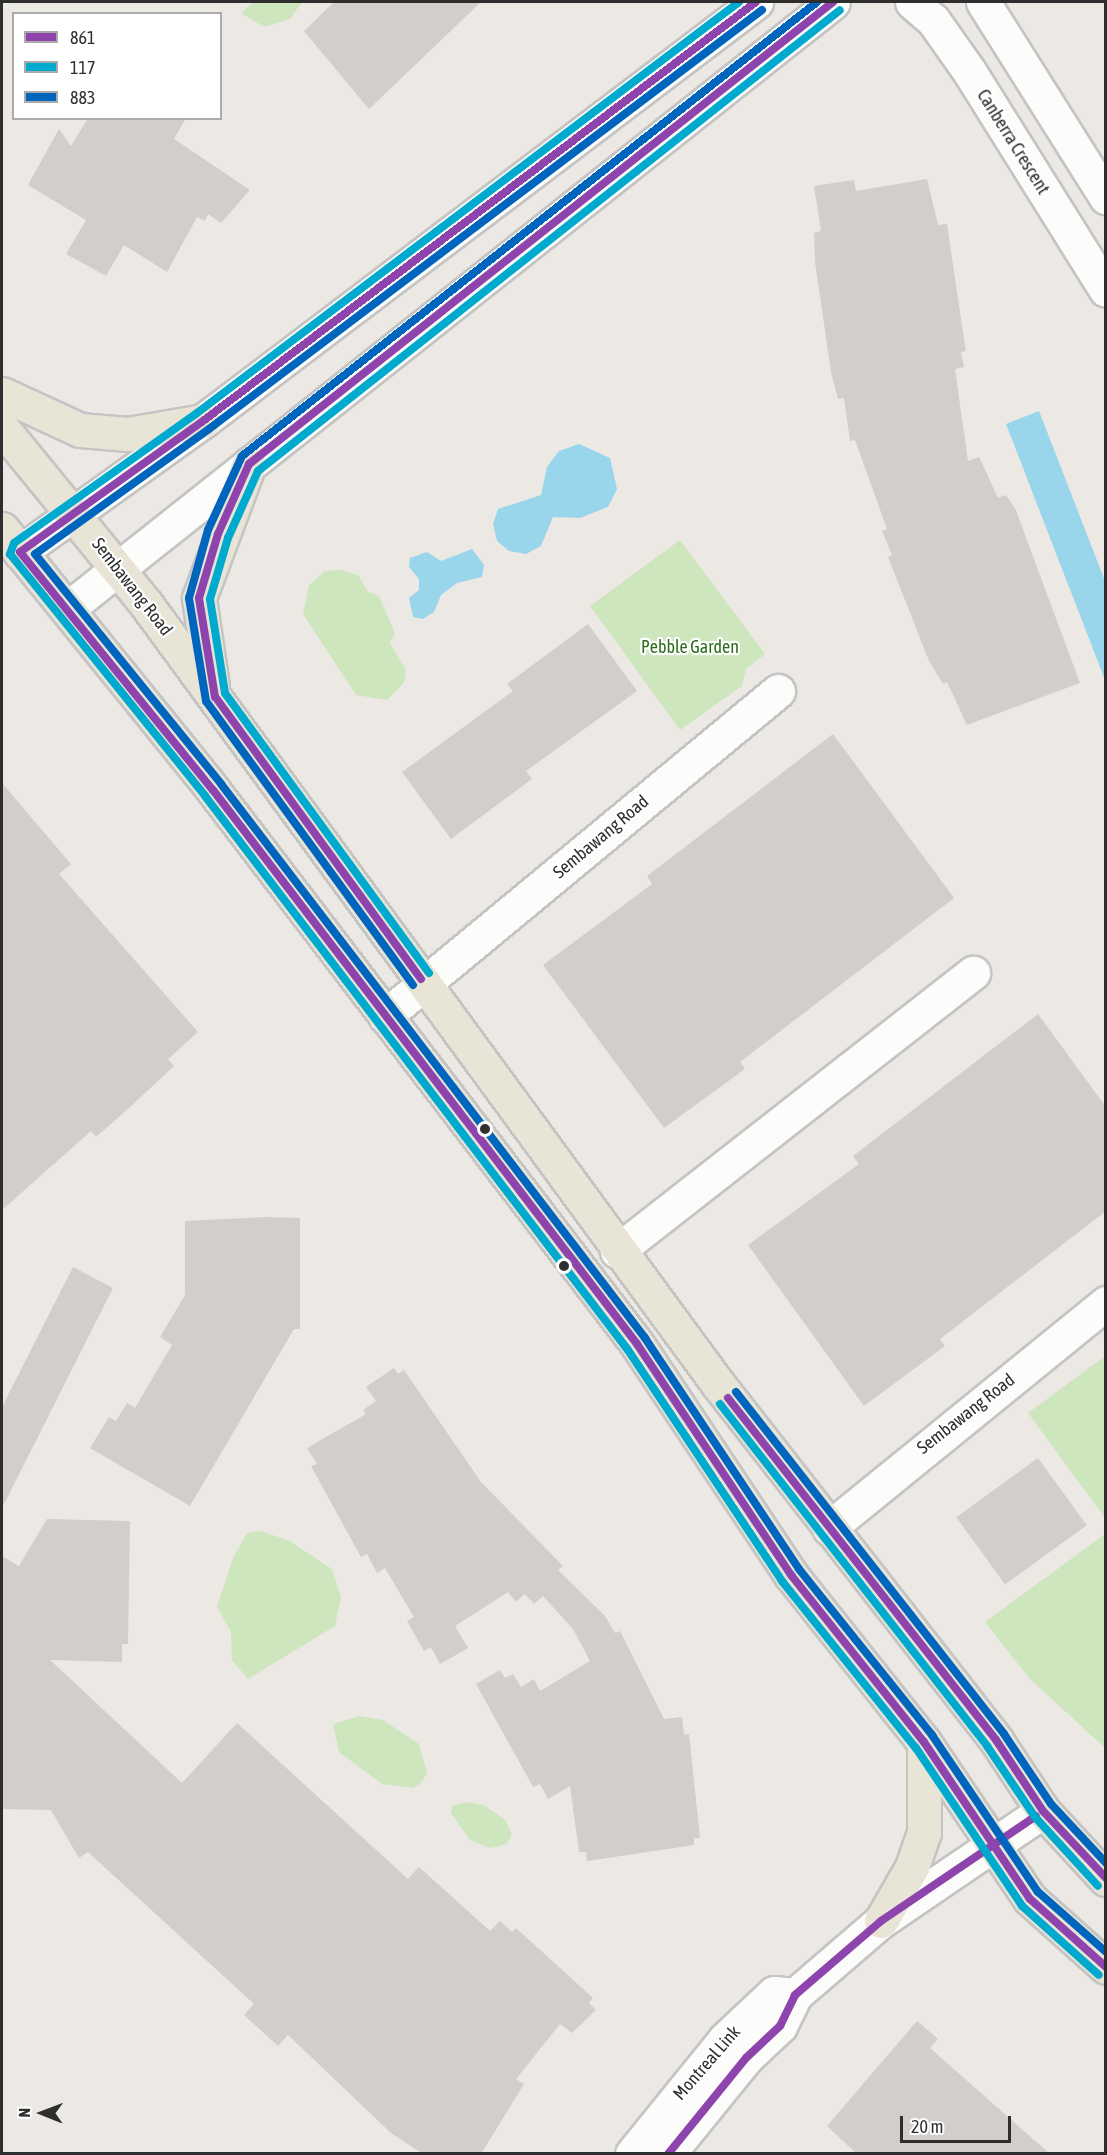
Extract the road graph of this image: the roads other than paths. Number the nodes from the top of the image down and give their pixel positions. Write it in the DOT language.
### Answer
graph roads {
  1 [pos="756,2"];
  2 [pos="833,2"];
  3 [pos="912,2"];
  4 [pos="983,2"];
  5 [pos="1106,197"];
  6 [pos="1106,290"];
  7 [pos="2,394"];
  8 [pos="202,421"];
  9 [pos="2,428"];
  10 [pos="249,464"];
  11 [pos="73,513"];
  12 [pos="11,540"];
  13 [pos="117,566"];
  14 [pos="67,609"];
  15 [pos="778,691"];
  16 [pos="215,697"];
  17 [pos="973,973"];
  18 [pos="425,985"];
  19 [pos="385,1016"];
  20 [pos="617,1251"];
  21 [pos="1106,1303"];
  22 [pos="829,1528"];
  23 [pos="924,1742"];
  24 [pos="1043,1811"];
  25 [pos="993,1845"];
  26 [pos="1106,1879"];
  27 [pos="881,1921"];
  28 [pos="1106,1967"];
  29 [pos="795,1995"];
  30 [pos="632,2154"];
  31 [pos="668,2154"];
  1 -- 8 [label="street"];
  2 -- 10 [label="street"];
  3 -- 6 [label="street, Canberra Crescent"];
  4 -- 5 [label="street"];
  7 -- 8 [label="main road"];
  8 -- 11 [label="street"];
  9 -- 11 [label="main road, Sembawang Road"];
  10 -- 13 [label="street"];
  10 -- 16 [label="main road"];
  11 -- 12 [label="street"];
  11 -- 13 [label="main road, Sembawang Road"];
  12 -- 14 [label="main road"];
  13 -- 14 [label="street"];
  13 -- 16 [label="main road, Sembawang Road"];
  14 -- 19 [label="main road"];
  15 -- 18 [label="street, Sembawang Road"];
  16 -- 18 [label="main road, Sembawang Road"];
  17 -- 20 [label="street"];
  18 -- 19 [label="street, Sembawang Road"];
  18 -- 20 [label="main road, Sembawang Road"];
  19 -- 23 [label="main road"];
  20 -- 22 [label="main road, Sembawang Road"];
  21 -- 22 [label="street, Sembawang Road"];
  22 -- 24 [label="main road, Sembawang Road"];
  23 -- 25 [label="main road"];
  23 -- 27 [label="main road"];
  24 -- 25 [label="street, Montreal Link"];
  24 -- 26 [label="main road, Sembawang Road"];
  25 -- 27 [label="street, Montreal Link"];
  25 -- 28 [label="main road"];
  27 -- 29 [label="street, Montreal Link"];
  29 -- 30 [label="street, Montreal Link"];
  29 -- 31 [label="street, Montreal Link"];
}
